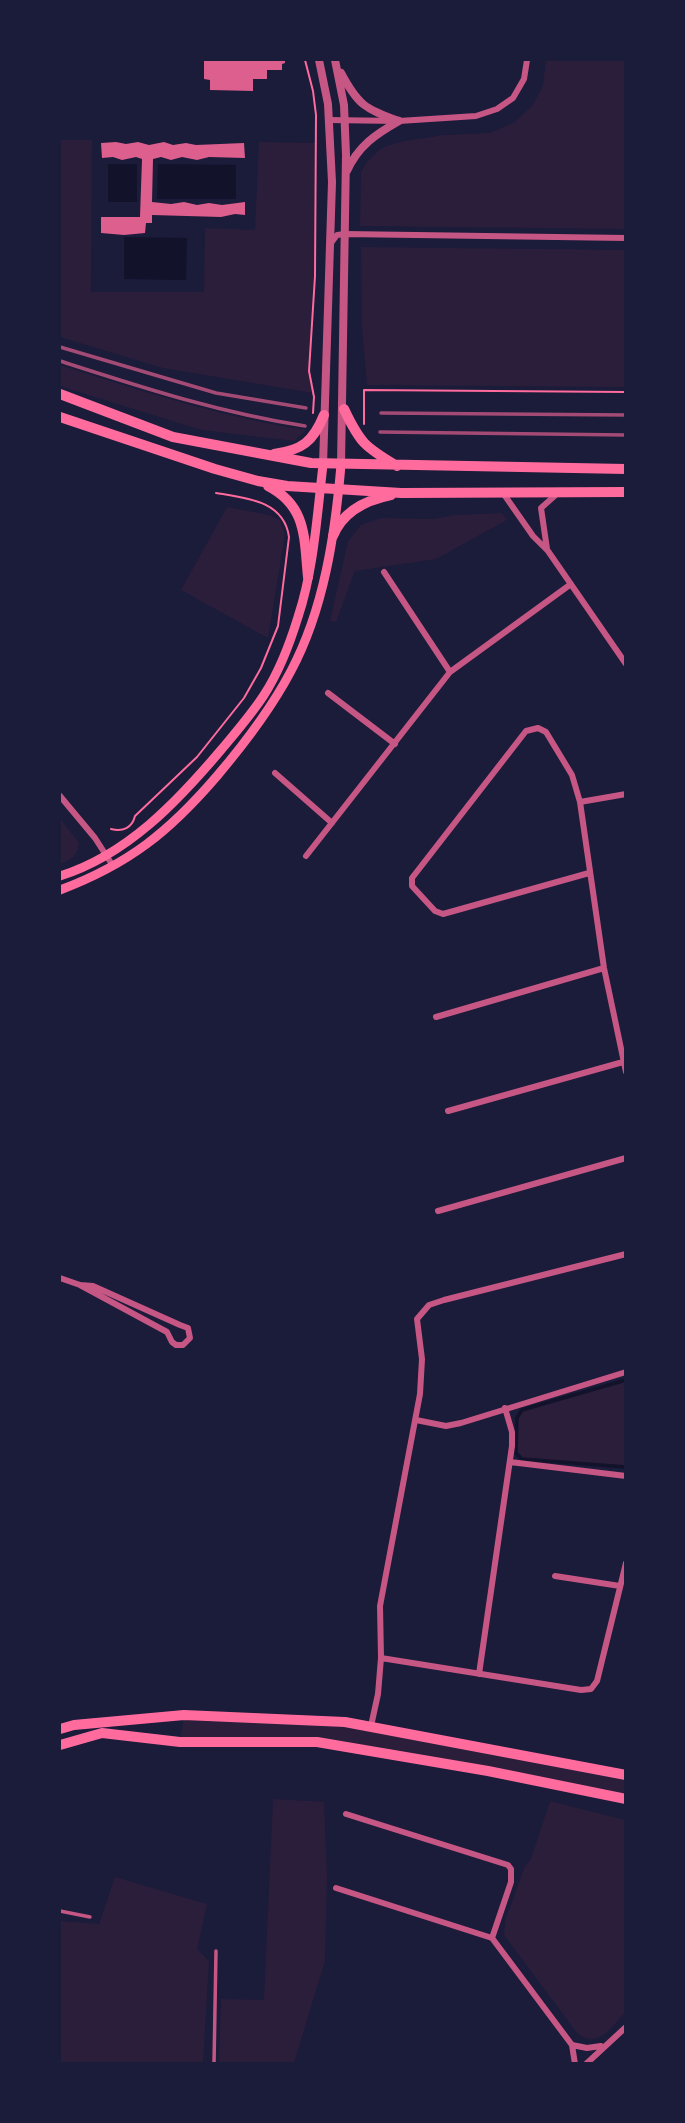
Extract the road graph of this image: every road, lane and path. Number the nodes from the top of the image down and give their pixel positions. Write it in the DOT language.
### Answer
graph roads {
  1 [pos="305,60"];
  2 [pos="319,60"];
  3 [pos="527,60"];
  4 [pos="335,62"];
  5 [pos="328,120"];
  6 [pos="345,121"];
  7 [pos="399,121"];
  8 [pos="345,174"];
  9 [pos="345,234"];
  10 [pos="625,239"];
  11 [pos="331,243"];
  12 [pos="625,392"];
  13 [pos="60,394"];
  14 [pos="344,409"];
  15 [pos="324,415"];
  16 [pos="60,417"];
  17 [pos="313,423"];
  18 [pos="364,428"];
  19 [pos="267,456"];
  20 [pos="323,464"];
  21 [pos="341,465"];
  22 [pos="397,466"];
  23 [pos="625,469"];
  24 [pos="258,481"];
  25 [pos="320,488"];
  26 [pos="339,488"];
  27 [pos="501,492"];
  28 [pos="560,492"];
  29 [pos="625,492"];
  30 [pos="216,493"];
  31 [pos="401,493"];
  32 [pos="333,536"];
  33 [pos="548,551"];
  34 [pos="384,572"];
  35 [pos="308,577"];
  36 [pos="571,584"];
  37 [pos="625,664"];
  38 [pos="450,672"];
  39 [pos="328,693"];
  40 [pos="395,744"];
  41 [pos="275,773"];
  42 [pos="625,794"];
  43 [pos="60,796"];
  44 [pos="580,802"];
  45 [pos="332,824"];
  46 [pos="111,830"];
  47 [pos="105,855"];
  48 [pos="306,856"];
  49 [pos="113,866"];
  50 [pos="589,873"];
  51 [pos="60,876"];
  52 [pos="60,890"];
  53 [pos="604,968"];
  54 [pos="436,1017"];
  55 [pos="623,1062"];
  56 [pos="625,1072"];
  57 [pos="449,1111"];
  58 [pos="625,1157"];
  59 [pos="438,1211"];
  60 [pos="625,1254"];
  61 [pos="60,1279"];
  62 [pos="80,1285"];
  63 [pos="625,1372"];
  64 [pos="505,1408"];
  65 [pos="416,1420"];
  66 [pos="510,1462"];
  67 [pos="625,1476"];
  68 [pos="625,1563"];
  69 [pos="555,1576"];
  70 [pos="620,1586"];
  71 [pos="380,1658"];
  72 [pos="479,1674"];
  73 [pos="371,1726"];
  74 [pos="60,1729"];
  75 [pos="60,1745"];
  76 [pos="625,1775"];
  77 [pos="625,1799"];
  78 [pos="346,1814"];
  79 [pos="336,1888"];
  80 [pos="60,1912"];
  81 [pos="90,1917"];
  82 [pos="492,1938"];
  83 [pos="216,1951"];
  84 [pos="625,2026"];
  85 [pos="572,2045"];
  86 [pos="605,2045"];
  87 [pos="214,2063"];
  88 [pos="575,2063"];
  89 [pos="586,2063"];
  1 -- 17 [label="path"];
  2 -- 5 [label="street"];
  3 -- 7 [label="street"];
  4 -- 6 [label="street"];
  4 -- 7 [label="street"];
  5 -- 6 [label="street"];
  5 -- 11 [label="street"];
  6 -- 7 [label="street"];
  6 -- 8 [label="street"];
  7 -- 8 [label="street"];
  8 -- 9 [label="street"];
  9 -- 10 [label="street"];
  9 -- 11 [label="street"];
  9 -- 14 [label="street"];
  11 -- 15 [label="street"];
  12 -- 18 [label="path"];
  13 -- 19 [label="main road"];
  14 -- 21 [label="street"];
  14 -- 22 [label="main road"];
  15 -- 19 [label="main road"];
  15 -- 20 [label="street"];
  16 -- 24 [label="main road"];
  19 -- 20 [label="main road"];
  20 -- 21 [label="main road"];
  20 -- 25 [label="main road"];
  21 -- 22 [label="main road"];
  21 -- 26 [label="main road"];
  22 -- 23 [label="main road"];
  24 -- 25 [label="main road"];
  24 -- 35 [label="main road"];
  25 -- 26 [label="main road"];
  25 -- 35 [label="main road"];
  26 -- 31 [label="main road"];
  26 -- 32 [label="main road"];
  27 -- 28 [label="main road"];
  27 -- 31 [label="main road"];
  27 -- 33 [label="street"];
  28 -- 29 [label="main road"];
  28 -- 33 [label="street"];
  30 -- 46 [label="path"];
  31 -- 32 [label="main road"];
  32 -- 49 [label="main road"];
  33 -- 36 [label="street"];
  34 -- 38 [label="street"];
  35 -- 47 [label="main road"];
  36 -- 37 [label="street"];
  36 -- 38 [label="street"];
  38 -- 40 [label="street"];
  39 -- 40 [label="street"];
  40 -- 45 [label="street"];
  41 -- 45 [label="street"];
  42 -- 44 [label="street"];
  43 -- 47 [label="street"];
  44 -- 50 [label="street"];
  44 -- 50 [label="street"];
  45 -- 48 [label="street"];
  47 -- 49 [label="street"];
  47 -- 51 [label="main road"];
  49 -- 52 [label="main road"];
  50 -- 53 [label="street"];
  53 -- 54 [label="street"];
  53 -- 55 [label="street"];
  55 -- 56 [label="street"];
  55 -- 57 [label="street"];
  58 -- 59 [label="street"];
  60 -- 65 [label="street"];
  61 -- 62 [label="street"];
  62 -- 62 [label="street"];
  63 -- 64 [label="street"];
  64 -- 65 [label="street"];
  64 -- 66 [label="street"];
  65 -- 71 [label="street"];
  66 -- 67 [label="street"];
  66 -- 72 [label="street"];
  68 -- 70 [label="street"];
  69 -- 70 [label="street"];
  70 -- 72 [label="street"];
  71 -- 72 [label="street"];
  71 -- 73 [label="street"];
  73 -- 74 [label="main road"];
  73 -- 76 [label="main road"];
  75 -- 77 [label="main road"];
  78 -- 82 [label="street"];
  79 -- 82 [label="street"];
  80 -- 81 [label="lane"];
  82 -- 85 [label="street"];
  83 -- 87 [label="lane"];
  84 -- 86 [label="street"];
  85 -- 86 [label="street"];
  85 -- 88 [label="street"];
  86 -- 89 [label="street"];
}
